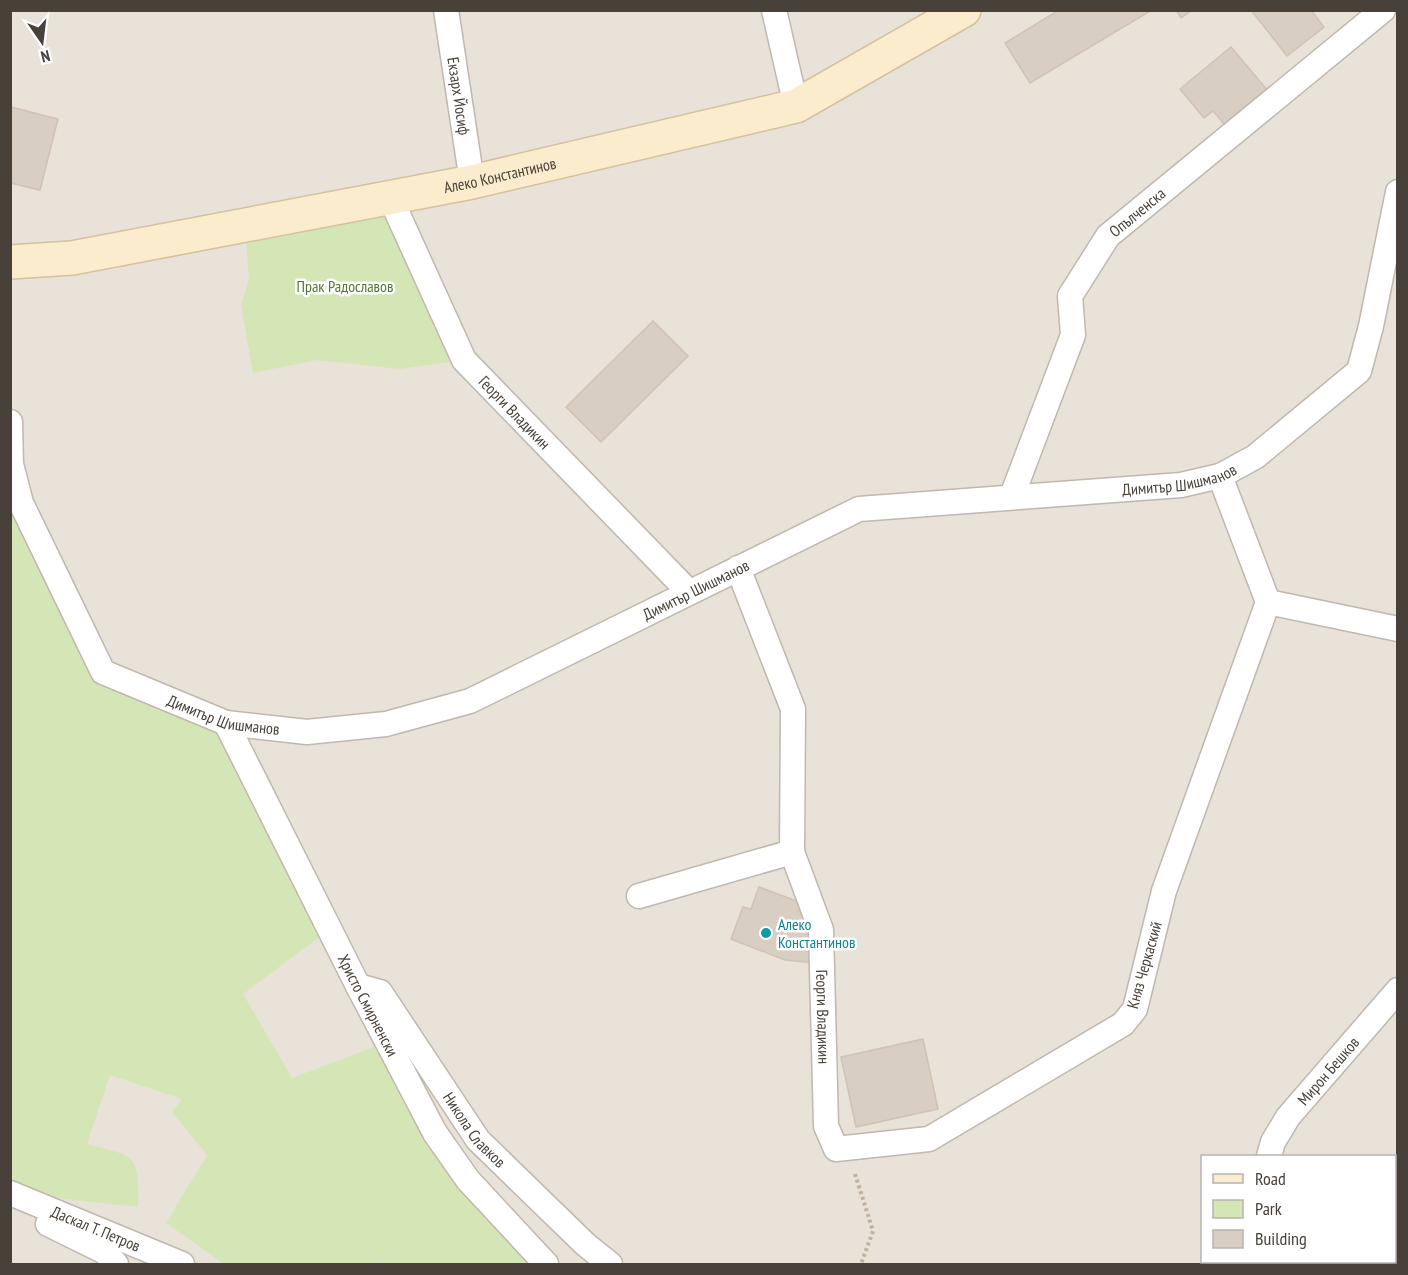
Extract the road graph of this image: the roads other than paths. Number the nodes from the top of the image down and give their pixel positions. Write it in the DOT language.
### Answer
graph roads {
  1 [pos="446,10"];
  2 [pos="774,10"];
  3 [pos="964,10"];
  4 [pos="1383,10"];
  5 [pos="796,106"];
  6 [pos="472,182"];
  7 [pos="1398,192"];
  8 [pos="390,197"];
  9 [pos="10,262"];
  10 [pos="10,423"];
  11 [pos="1220,476"];
  12 [pos="1012,496"];
  13 [pos="738,568"];
  14 [pos="689,592"];
  15 [pos="1268,602"];
  16 [pos="1398,629"];
  17 [pos="226,723"];
  18 [pos="792,852"];
  19 [pos="639,896"];
  20 [pos="358,986"];
  21 [pos="1398,990"];
  22 [pos="841,1148"];
  23 [pos="1269,1155"];
  24 [pos="10,1193"];
  25 [pos="10,1206"];
  26 [pos="116,1264"];
  27 [pos="182,1264"];
  28 [pos="546,1264"];
  29 [pos="610,1264"];
  1 -- 6 [label="street, Екзарх Йосиф"];
  2 -- 5 [label="street"];
  3 -- 5 [label="street, Алеко Константинов"];
  4 -- 12 [label="street, Опълченска"];
  5 -- 6 [label="street, Алеко Константинов"];
  6 -- 8 [label="street, Алеко Константинов"];
  7 -- 11 [label="street, Димитър Шишманов"];
  8 -- 9 [label="street, Алеко Константинов"];
  8 -- 14 [label="street, Георги Владикин"];
  10 -- 17 [label="street, Димитър Шишманов"];
  11 -- 12 [label="street, Димитър Шишманов"];
  11 -- 15 [label="street"];
  12 -- 13 [label="street, Димитър Шишманов"];
  13 -- 14 [label="street, Димитър Шишманов"];
  13 -- 18 [label="street, Георги Владикин"];
  14 -- 17 [label="street, Димитър Шишманов"];
  15 -- 16 [label="street"];
  15 -- 22 [label="street, Княз Черкаский"];
  17 -- 20 [label="street, Христо Смирненски"];
  18 -- 19 [label="street"];
  18 -- 22 [label="street, Георги Владикин"];
  20 -- 28 [label="street, Христо Смирненски"];
  20 -- 29 [label="street, Никола Славков"];
  21 -- 23 [label="street, Мирон Бешков"];
  24 -- 27 [label="street, Даскал Т. Петров"];
  25 -- 26 [label="street"];
}
